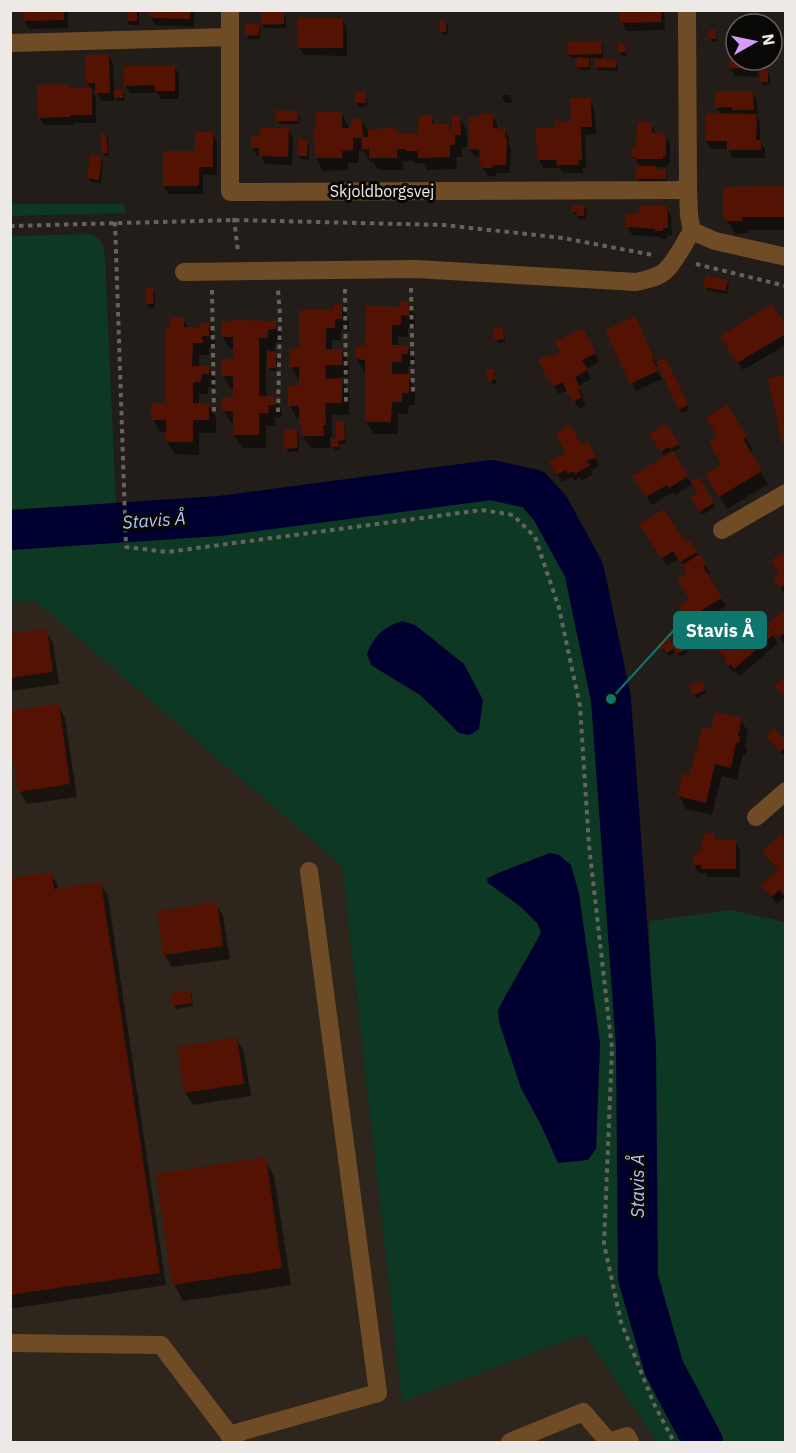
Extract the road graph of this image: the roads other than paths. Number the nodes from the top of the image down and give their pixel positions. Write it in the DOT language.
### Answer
graph roads {
  1 [pos="230,10"];
  2 [pos="687,10"];
  3 [pos="230,37"];
  4 [pos="10,43"];
  5 [pos="688,189"];
  6 [pos="692,231"];
  7 [pos="786,257"];
  8 [pos="184,272"];
  9 [pos="786,493"];
  10 [pos="722,530"];
  11 [pos="786,791"];
  12 [pos="756,818"];
  13 [pos="309,871"];
  14 [pos="10,1343"];
  15 [pos="232,1439"];
  16 [pos="510,1443"];
  17 [pos="610,1443"];
  18 [pos="630,1443"];
  1 -- 3 [label="street"];
  2 -- 5 [label="street"];
  3 -- 4 [label="street"];
  3 -- 5 [label="street, Skjoldborgsvej"];
  5 -- 6 [label="street"];
  6 -- 7 [label="street"];
  6 -- 8 [label="street"];
  9 -- 10 [label="street"];
  11 -- 12 [label="street"];
  13 -- 15 [label="street"];
  14 -- 15 [label="street"];
  16 -- 17 [label="street"];
  17 -- 18 [label="street"];
}
